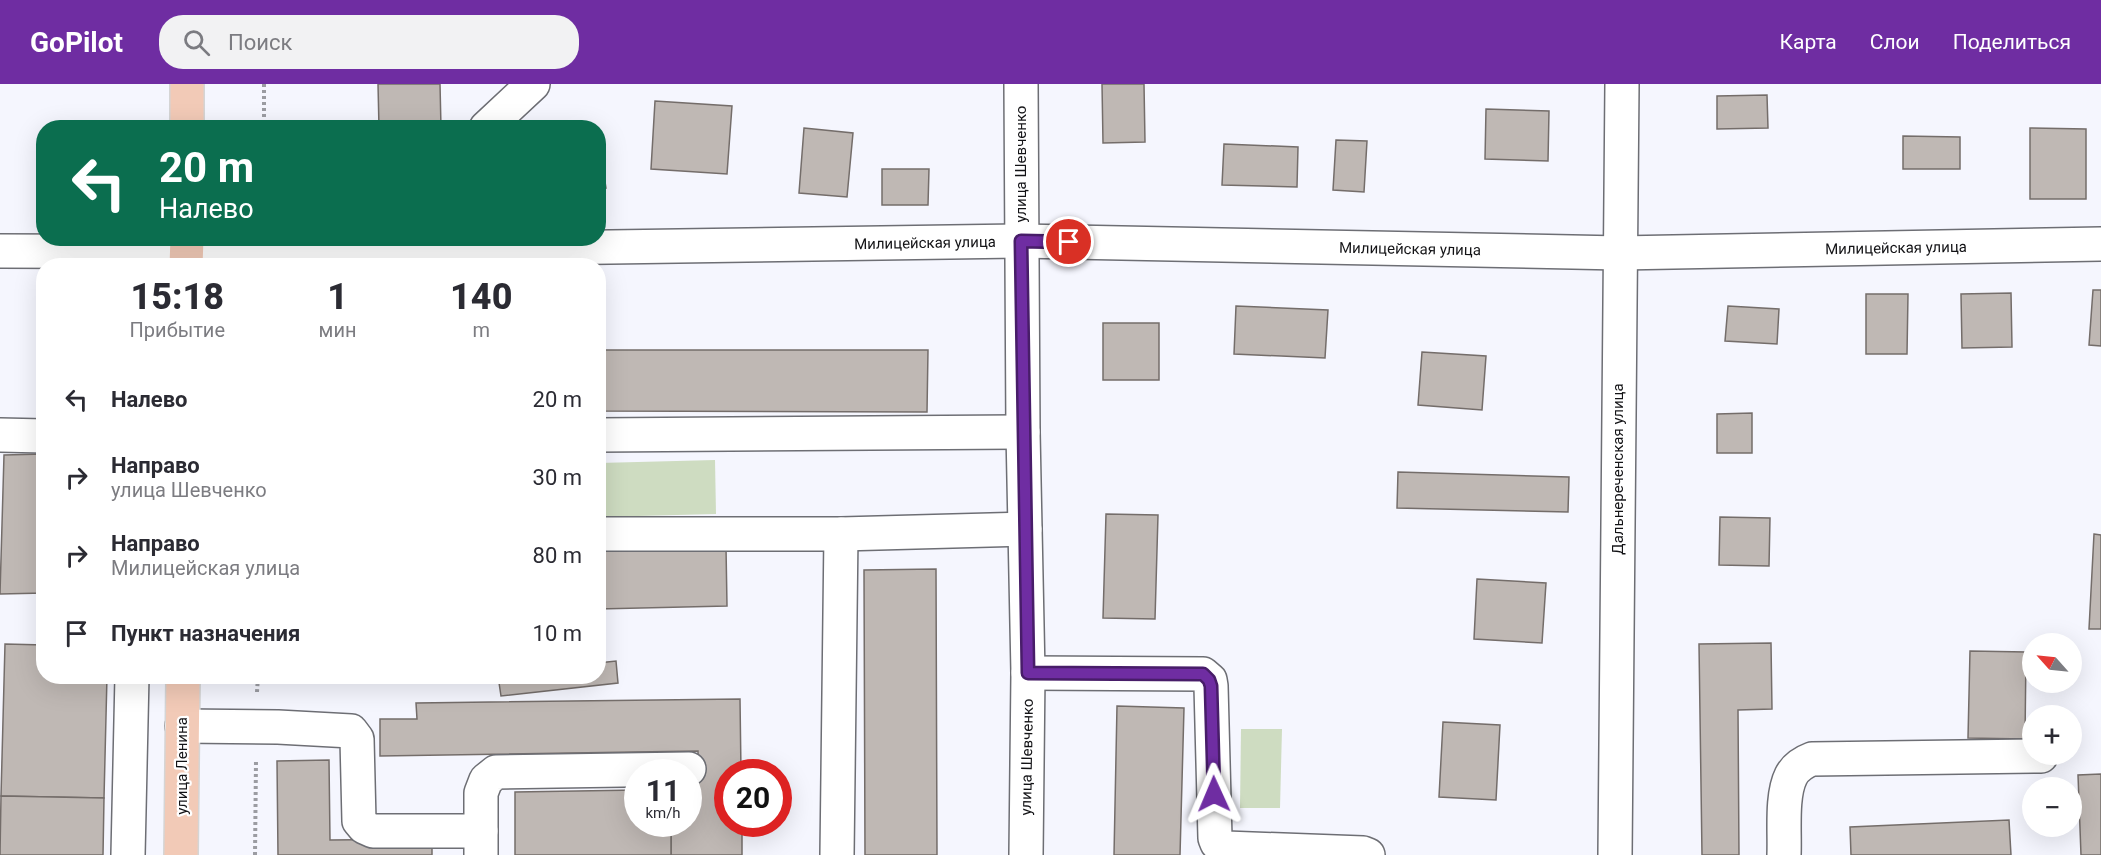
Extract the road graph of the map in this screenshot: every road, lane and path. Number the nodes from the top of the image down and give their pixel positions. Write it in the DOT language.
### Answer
graph roads {
  1 [pos="187,84"];
  2 [pos="264,84"];
  3 [pos="533,84"];
  4 [pos="1021,84"];
  5 [pos="1622,84"];
  6 [pos="187,120"];
  7 [pos="264,120"];
  8 [pos="495,120"];
  9 [pos="1021,241"];
  10 [pos="606,243"];
  11 [pos="2101,244"];
  12 [pos="389,246"];
  13 [pos="0,251"];
  14 [pos="187,252"];
  15 [pos="1620,253"];
  16 [pos="1023,432"];
  17 [pos="0,435"];
  18 [pos="606,435"];
  19 [pos="36,436"];
  20 [pos="1025,529"];
  21 [pos="606,534"];
  22 [pos="841,534"];
  23 [pos="1028,673"];
  24 [pos="132,684"];
  25 [pos="183,684"];
  26 [pos="258,684"];
  27 [pos="182,726"];
  28 [pos="257,728"];
  29 [pos="2022,756"];
  30 [pos="624,770"];
  31 [pos="481,843"];
  32 [pos="128,855"];
  33 [pos="181,855"];
  34 [pos="255,855"];
  35 [pos="837,855"];
  36 [pos="1026,855"];
  37 [pos="1368,855"];
  38 [pos="1615,855"];
  39 [pos="1784,855"];
  1 -- 6 [label="main road"];
  2 -- 7 [label="path"];
  3 -- 8 [label="street"];
  4 -- 9 [label="street, улица Шевченко"];
  5 -- 15 [label="street, Дальнереченская улица"];
  9 -- 10 [label="street, Милицейская улица"];
  9 -- 15 [label="street, Милицейская улица"];
  9 -- 16 [label="street, улица Шевченко"];
  11 -- 15 [label="street, Милицейская улица"];
  12 -- 14 [label="street, Милицейская улица"];
  13 -- 14 [label="street, Милицейская улица"];
  15 -- 38 [label="street, Дальнереченская улица"];
  16 -- 18 [label="street"];
  16 -- 20 [label="street, улица Шевченко"];
  17 -- 19 [label="street"];
  20 -- 22 [label="street"];
  20 -- 23 [label="street, улица Шевченко"];
  21 -- 22 [label="street"];
  22 -- 35 [label="street"];
  23 -- 36 [label="street, улица Шевченко"];
  23 -- 37 [label="street"];
  24 -- 32 [label="street"];
  25 -- 27 [label="main road, улица Ленина"];
  26 -- 28 [label="path"];
  27 -- 28 [label="street"];
  27 -- 33 [label="main road, улица Ленина"];
  28 -- 31 [label="street"];
  28 -- 34 [label="path"];
  29 -- 39 [label="street"];
  30 -- 31 [label="street"];
}
